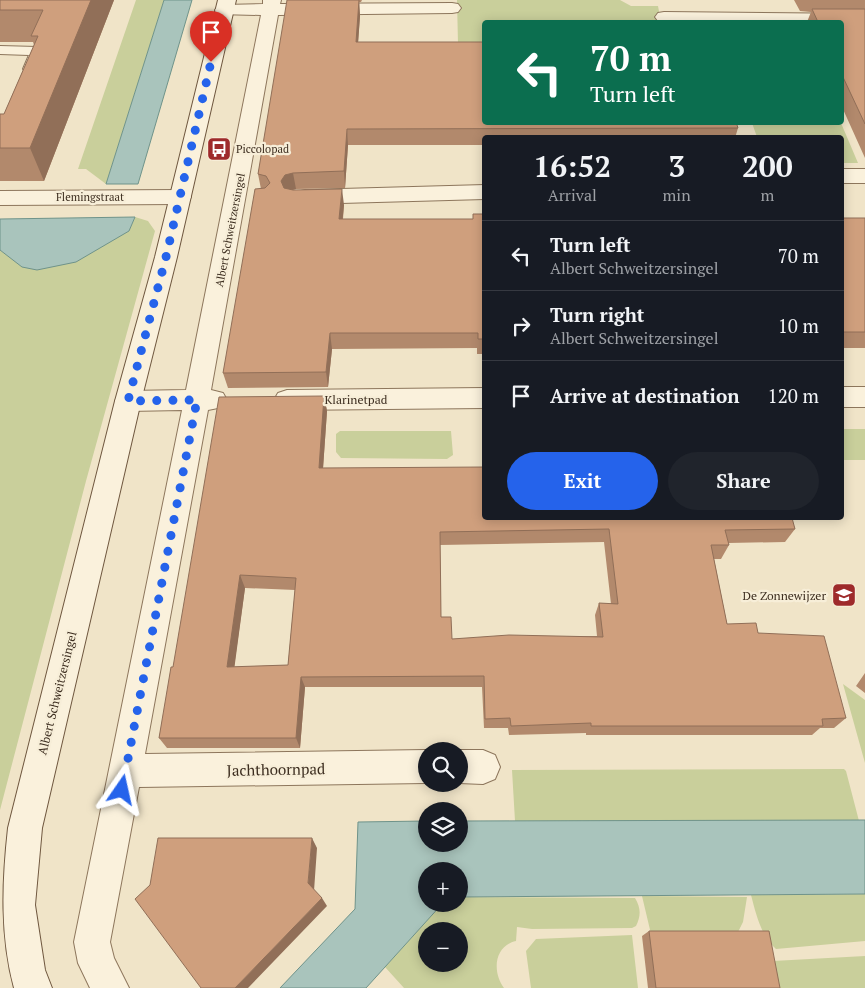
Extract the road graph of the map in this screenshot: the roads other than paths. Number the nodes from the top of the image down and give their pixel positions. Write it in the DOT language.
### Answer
graph roads {
  1 [pos="225,5"];
  2 [pos="271,5"];
  3 [pos="452,8"];
  4 [pos="664,17"];
  5 [pos="865,19"];
  6 [pos="0,50"];
  7 [pos="22,84"];
  8 [pos="844,176"];
  9 [pos="865,176"];
  10 [pos="482,192"];
  11 [pos="180,197"];
  12 [pos="0,198"];
  13 [pos="296,198"];
  14 [pos="844,397"];
  15 [pos="865,397"];
  16 [pos="482,398"];
  17 [pos="197,400"];
  18 [pos="236,400"];
  19 [pos="266,400"];
  20 [pos="128,401"];
  21 [pos="418,768"];
  22 [pos="125,771"];
  23 [pos="33,988"];
  24 [pos="110,988"];
  1 -- 2 [label="street"];
  1 -- 11 [label="street, Albert Schweitzersingel"];
  2 -- 3 [label="street"];
  2 -- 17 [label="street, Albert Schweitzersingel"];
  4 -- 5 [label="street"];
  6 -- 7 [label="lane"];
  8 -- 9 [label="street"];
  10 -- 13 [label="street"];
  11 -- 12 [label="street, Flemingstraat"];
  11 -- 20 [label="street, Albert Schweitzersingel"];
  14 -- 15 [label="street"];
  16 -- 19 [label="street, Klarinetpad"];
  17 -- 18 [label="street"];
  17 -- 20 [label="street"];
  17 -- 22 [label="street, Albert Schweitzersingel"];
  20 -- 23 [label="street, Albert Schweitzersingel"];
  21 -- 22 [label="street, Jachthoornpad"];
  22 -- 24 [label="street, Albert Schweitzersingel"];
}
